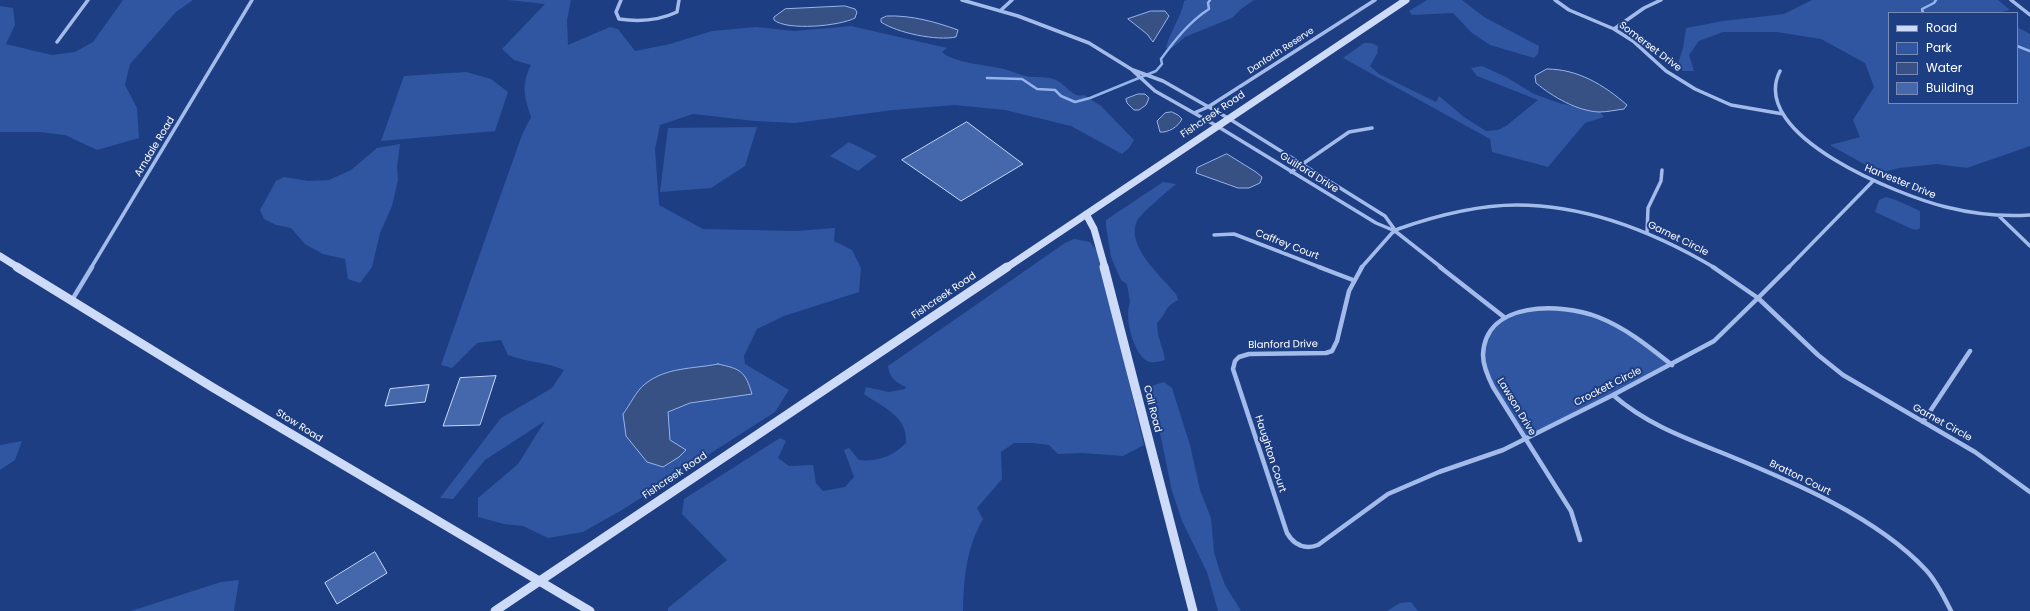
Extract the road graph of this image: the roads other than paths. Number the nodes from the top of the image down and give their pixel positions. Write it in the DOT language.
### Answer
graph roads {
  1 [pos="88,0"];
  2 [pos="252,0"];
  3 [pos="621,0"];
  4 [pos="679,0"];
  5 [pos="962,0"];
  6 [pos="1012,0"];
  7 [pos="1375,0"];
  8 [pos="1406,0"];
  9 [pos="1555,0"];
  10 [pos="1661,0"];
  11 [pos="2011,0"];
  12 [pos="1000,11"];
  13 [pos="2030,15"];
  14 [pos="1614,29"];
  15 [pos="57,42"];
  16 [pos="1780,71"];
  17 [pos="1138,73"];
  18 [pos="1208,107"];
  19 [pos="1194,113"];
  20 [pos="1782,114"];
  21 [pos="1228,118"];
  22 [pos="1217,126"];
  23 [pos="1372,128"];
  24 [pos="1302,164"];
  25 [pos="1662,170"];
  26 [pos="1291,172"];
  27 [pos="1872,182"];
  28 [pos="1086,214"];
  29 [pos="2030,215"];
  30 [pos="2000,217"];
  31 [pos="1395,231"];
  32 [pos="1647,233"];
  33 [pos="1214,235"];
  34 [pos="2030,246"];
  35 [pos="0,256"];
  36 [pos="1353,280"];
  37 [pos="1758,298"];
  38 [pos="71,301"];
  39 [pos="1504,317"];
  40 [pos="1970,351"];
  41 [pos="1241,355"];
  42 [pos="1672,365"];
  43 [pos="1613,395"];
  44 [pos="1923,422"];
  45 [pos="1525,439"];
  46 [pos="2030,492"];
  47 [pos="1580,540"];
  48 [pos="1310,548"];
  49 [pos="540,582"];
  50 [pos="495,611"];
  51 [pos="590,611"];
  52 [pos="1193,611"];
  53 [pos="1951,611"];
  1 -- 15 [label="street"];
  2 -- 38 [label="street, Arndale Road"];
  3 -- 4 [label="street"];
  5 -- 12 [label="street, Guilford Drive"];
  6 -- 12 [label="street"];
  7 -- 18 [label="street, Danforth Reserve"];
  8 -- 21 [label="street, Fishcreek Road"];
  9 -- 14 [label="street, Somerset Drive"];
  10 -- 14 [label="street"];
  11 -- 13 [label="street"];
  12 -- 17 [label="street, Guilford Drive"];
  14 -- 20 [label="street, Somerset Drive"];
  16 -- 20 [label="street, Harvester Drive"];
  17 -- 18 [label="street, Guilford Drive"];
  17 -- 19 [label="street, Guilford Drive"];
  18 -- 19 [label="street, Danforth Reserve"];
  18 -- 21 [label="street, Guilford Drive"];
  19 -- 22 [label="street, Guilford Drive"];
  20 -- 27 [label="street, Harvester Drive"];
  21 -- 22 [label="street, Fishcreek Road"];
  21 -- 24 [label="street, Guilford Drive"];
  22 -- 26 [label="street, Guilford Drive"];
  22 -- 28 [label="street, Fishcreek Road"];
  23 -- 24 [label="street"];
  24 -- 26 [label="street"];
  24 -- 31 [label="street, Guilford Drive"];
  25 -- 32 [label="street"];
  26 -- 31 [label="street, Guilford Drive"];
  27 -- 30 [label="street, Harvester Drive"];
  27 -- 37 [label="street, Crockett Circle"];
  28 -- 49 [label="street, Fishcreek Road"];
  28 -- 52 [label="street, Call Road"];
  29 -- 30 [label="street, Harvester Drive"];
  30 -- 34 [label="street"];
  31 -- 32 [label="street, Garnet Circle"];
  31 -- 36 [label="street"];
  31 -- 39 [label="street, Guilford Drive"];
  32 -- 37 [label="street, Garnet Circle"];
  33 -- 36 [label="street, Caffrey Court"];
  35 -- 38 [label="street, Stow Road"];
  36 -- 41 [label="street, Blanford Drive"];
  37 -- 42 [label="street, Crockett Circle"];
  37 -- 44 [label="street, Garnet Circle"];
  38 -- 49 [label="street, Stow Road"];
  39 -- 42 [label="street"];
  39 -- 45 [label="street, Lawson Drive"];
  40 -- 44 [label="street"];
  41 -- 48 [label="street, Haughton Court"];
  42 -- 43 [label="street, Crockett Circle"];
  43 -- 45 [label="street, Crockett Circle"];
  43 -- 53 [label="street, Bratton Court"];
  44 -- 46 [label="street, Garnet Circle"];
  45 -- 47 [label="street, Lawson Drive"];
  45 -- 48 [label="street, Crockett Circle"];
  49 -- 50 [label="street, Fishcreek Road"];
  49 -- 51 [label="street, Stow Road"];
}
